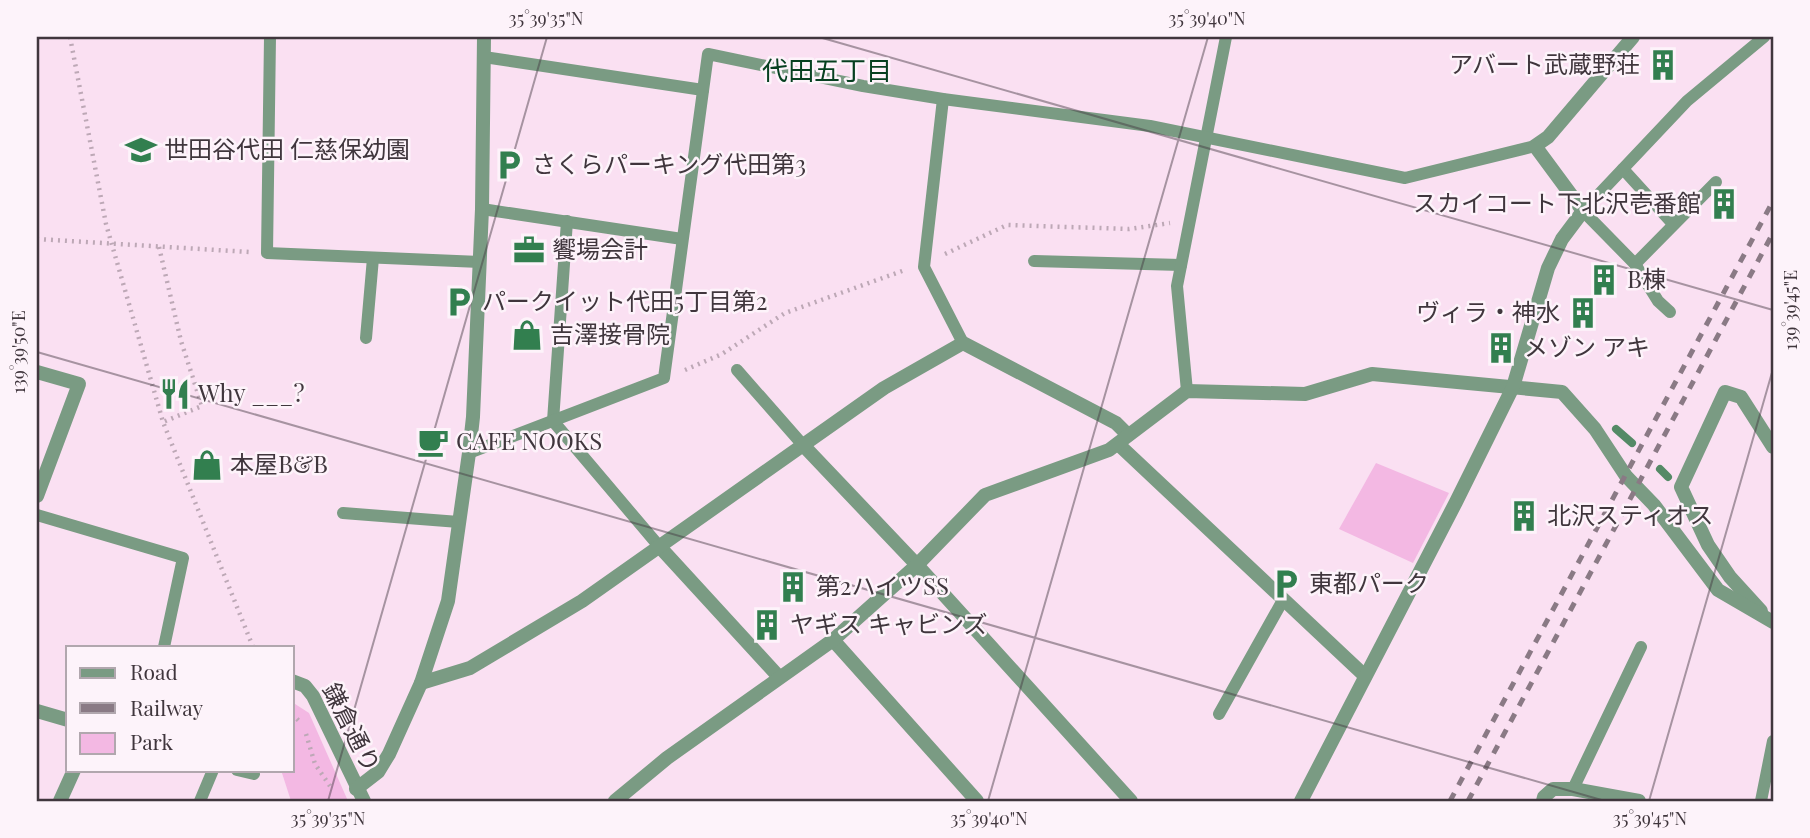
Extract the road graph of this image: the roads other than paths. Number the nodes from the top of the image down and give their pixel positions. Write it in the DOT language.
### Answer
graph roads {
  1 [pos="270,37"];
  2 [pos="484,37"];
  3 [pos="1226,37"];
  4 [pos="1633,37"];
  5 [pos="1764,37"];
  6 [pos="484,57"];
  7 [pos="704,90"];
  8 [pos="943,99"];
  9 [pos="1207,137"];
  10 [pos="1535,146"];
  11 [pos="1623,169"];
  12 [pos="1716,183"];
  13 [pos="482,209"];
  14 [pos="1583,211"];
  15 [pos="567,221"];
  16 [pos="1673,224"];
  17 [pos="682,239"];
  18 [pos="373,258"];
  19 [pos="1034,261"];
  20 [pos="480,262"];
  21 [pos="1635,264"];
  22 [pos="1181,265"];
  23 [pos="1670,312"];
  24 [pos="366,338"];
  25 [pos="962,342"];
  26 [pos="737,370"];
  27 [pos="37,372"];
  28 [pos="1513,387"];
  29 [pos="1187,391"];
  30 [pos="553,421"];
  31 [pos="1123,439"];
  32 [pos="802,444"];
  33 [pos="1773,447"];
  34 [pos="469,453"];
  35 [pos="37,496"];
  36 [pos="343,513"];
  37 [pos="37,515"];
  38 [pos="460,522"];
  39 [pos="658,545"];
  40 [pos="917,565"];
  41 [pos="1283,600"];
  42 [pos="1770,619"];
  43 [pos="832,640"];
  44 [pos="163,646"];
  45 [pos="1642,648"];
  46 [pos="1365,676"];
  47 [pos="779,677"];
  48 [pos="294,682"];
  49 [pos="421,683"];
  50 [pos="37,711"];
  51 [pos="1219,714"];
  52 [pos="66,719"];
  53 [pos="1773,741"];
  54 [pos="73,772"];
  55 [pos="212,772"];
  56 [pos="246,772"];
  57 [pos="254,774"];
  58 [pos="1573,789"];
  59 [pos="360,795"];
  60 [pos="60,801"];
  61 [pos="200,801"];
  62 [pos="615,801"];
  63 [pos="978,801"];
  64 [pos="1131,801"];
  65 [pos="1301,801"];
  66 [pos="1543,801"];
  67 [pos="1639,801"];
  68 [pos="1761,801"];
  1 -- 18 [label="lane"];
  2 -- 6 [label="street"];
  3 -- 9 [label="lane"];
  4 -- 10 [label="street"];
  5 -- 11 [label="lane"];
  6 -- 7 [label="lane"];
  6 -- 13 [label="street"];
  7 -- 8 [label="lane"];
  7 -- 17 [label="lane"];
  8 -- 9 [label="lane"];
  8 -- 25 [label="lane"];
  9 -- 10 [label="lane"];
  9 -- 22 [label="lane"];
  10 -- 14 [label="street"];
  11 -- 14 [label="lane"];
  11 -- 16 [label="lane"];
  12 -- 16 [label="lane"];
  13 -- 15 [label="lane"];
  13 -- 20 [label="street"];
  14 -- 21 [label="lane"];
  14 -- 28 [label="street"];
  15 -- 17 [label="lane"];
  15 -- 30 [label="lane"];
  16 -- 21 [label="lane"];
  17 -- 30 [label="lane"];
  18 -- 20 [label="lane"];
  18 -- 24 [label="lane"];
  19 -- 22 [label="lane"];
  20 -- 34 [label="street"];
  21 -- 23 [label="lane"];
  22 -- 29 [label="lane"];
  25 -- 31 [label="street"];
  25 -- 32 [label="street"];
  26 -- 32 [label="lane"];
  27 -- 35 [label="street"];
  28 -- 29 [label="street"];
  28 -- 42 [label="street"];
  28 -- 46 [label="street"];
  29 -- 31 [label="street"];
  30 -- 34 [label="lane"];
  30 -- 39 [label="lane"];
  31 -- 40 [label="street"];
  31 -- 41 [label="street"];
  32 -- 39 [label="street"];
  32 -- 40 [label="street"];
  33 -- 42 [label="street"];
  34 -- 38 [label="street"];
  36 -- 38 [label="lane"];
  37 -- 44 [label="lane"];
  38 -- 49 [label="street"];
  39 -- 47 [label="street"];
  39 -- 49 [label="street"];
  40 -- 43 [label="street"];
  40 -- 64 [label="street"];
  41 -- 46 [label="street"];
  41 -- 51 [label="lane"];
  43 -- 47 [label="street"];
  43 -- 63 [label="street"];
  45 -- 58 [label="lane"];
  46 -- 65 [label="street"];
  47 -- 62 [label="street"];
  48 -- 59 [label="street, 鎌倉通り"];
  49 -- 59 [label="street"];
  50 -- 52 [label="street"];
  53 -- 68 [label="lane"];
  54 -- 60 [label="street"];
  55 -- 61 [label="lane"];
  56 -- 57 [label="lane"];
  58 -- 66 [label="street"];
  58 -- 67 [label="street"];
}
